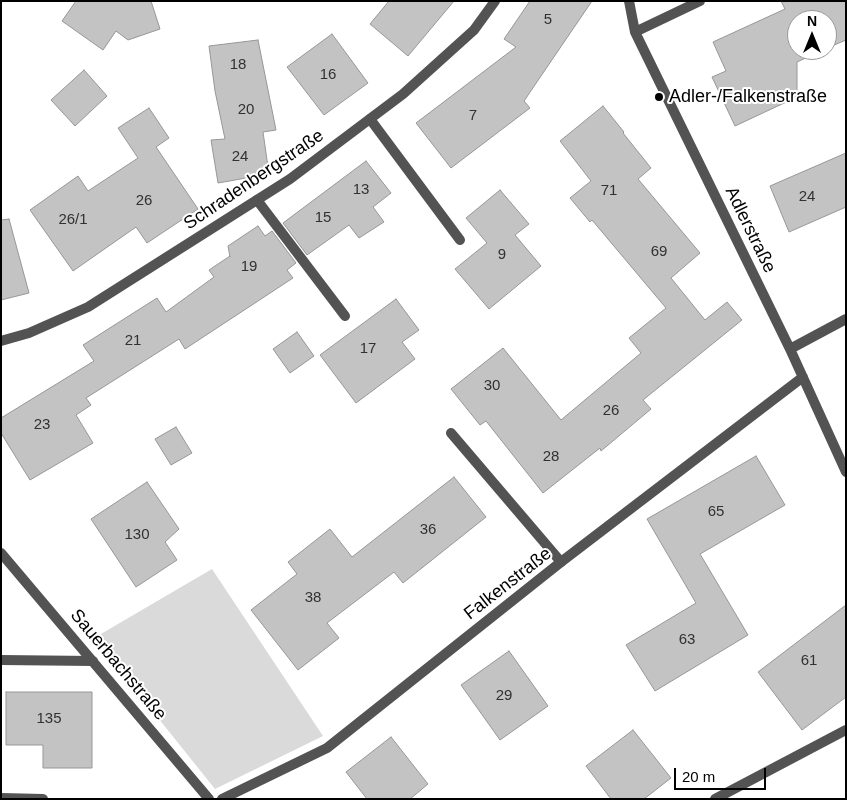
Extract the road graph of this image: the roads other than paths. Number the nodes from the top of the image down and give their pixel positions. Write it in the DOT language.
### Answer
graph roads {
  1 [pos="495,1"];
  2 [pos="629,1"];
  3 [pos="700,1"];
  4 [pos="635,32"];
  5 [pos="370,119"];
  6 [pos="257,200"];
  7 [pos="460,240"];
  8 [pos="345,316"];
  9 [pos="846,319"];
  10 [pos="1,341"];
  11 [pos="790,349"];
  12 [pos="803,377"];
  13 [pos="451,432"];
  14 [pos="846,472"];
  15 [pos="1,553"];
  16 [pos="561,562"];
  17 [pos="1,660"];
  18 [pos="93,661"];
  19 [pos="846,730"];
  20 [pos="1,798"];
  21 [pos="43,799"];
  22 [pos="210,799"];
  23 [pos="222,799"];
  24 [pos="715,799"];
  1 -- 5 [label="street, Schradenbergstraße"];
  2 -- 4 [label="street, Adlerstraße"];
  3 -- 4 [label="street"];
  4 -- 11 [label="street, Adlerstraße"];
  5 -- 6 [label="street, Schradenbergstraße"];
  5 -- 7 [label="street"];
  6 -- 8 [label="street"];
  6 -- 10 [label="street, Schradenbergstraße"];
  9 -- 11 [label="street"];
  11 -- 12 [label="street, Adlerstraße"];
  12 -- 14 [label="street, Adlerstraße"];
  12 -- 16 [label="street, Falkenstraße"];
  13 -- 16 [label="street"];
  15 -- 18 [label="street, Sauerbachstraße"];
  16 -- 23 [label="street, Falkenstraße"];
  17 -- 18 [label="street"];
  18 -- 22 [label="street, Sauerbachstraße"];
  19 -- 24 [label="street"];
  20 -- 21 [label="street"];
}
